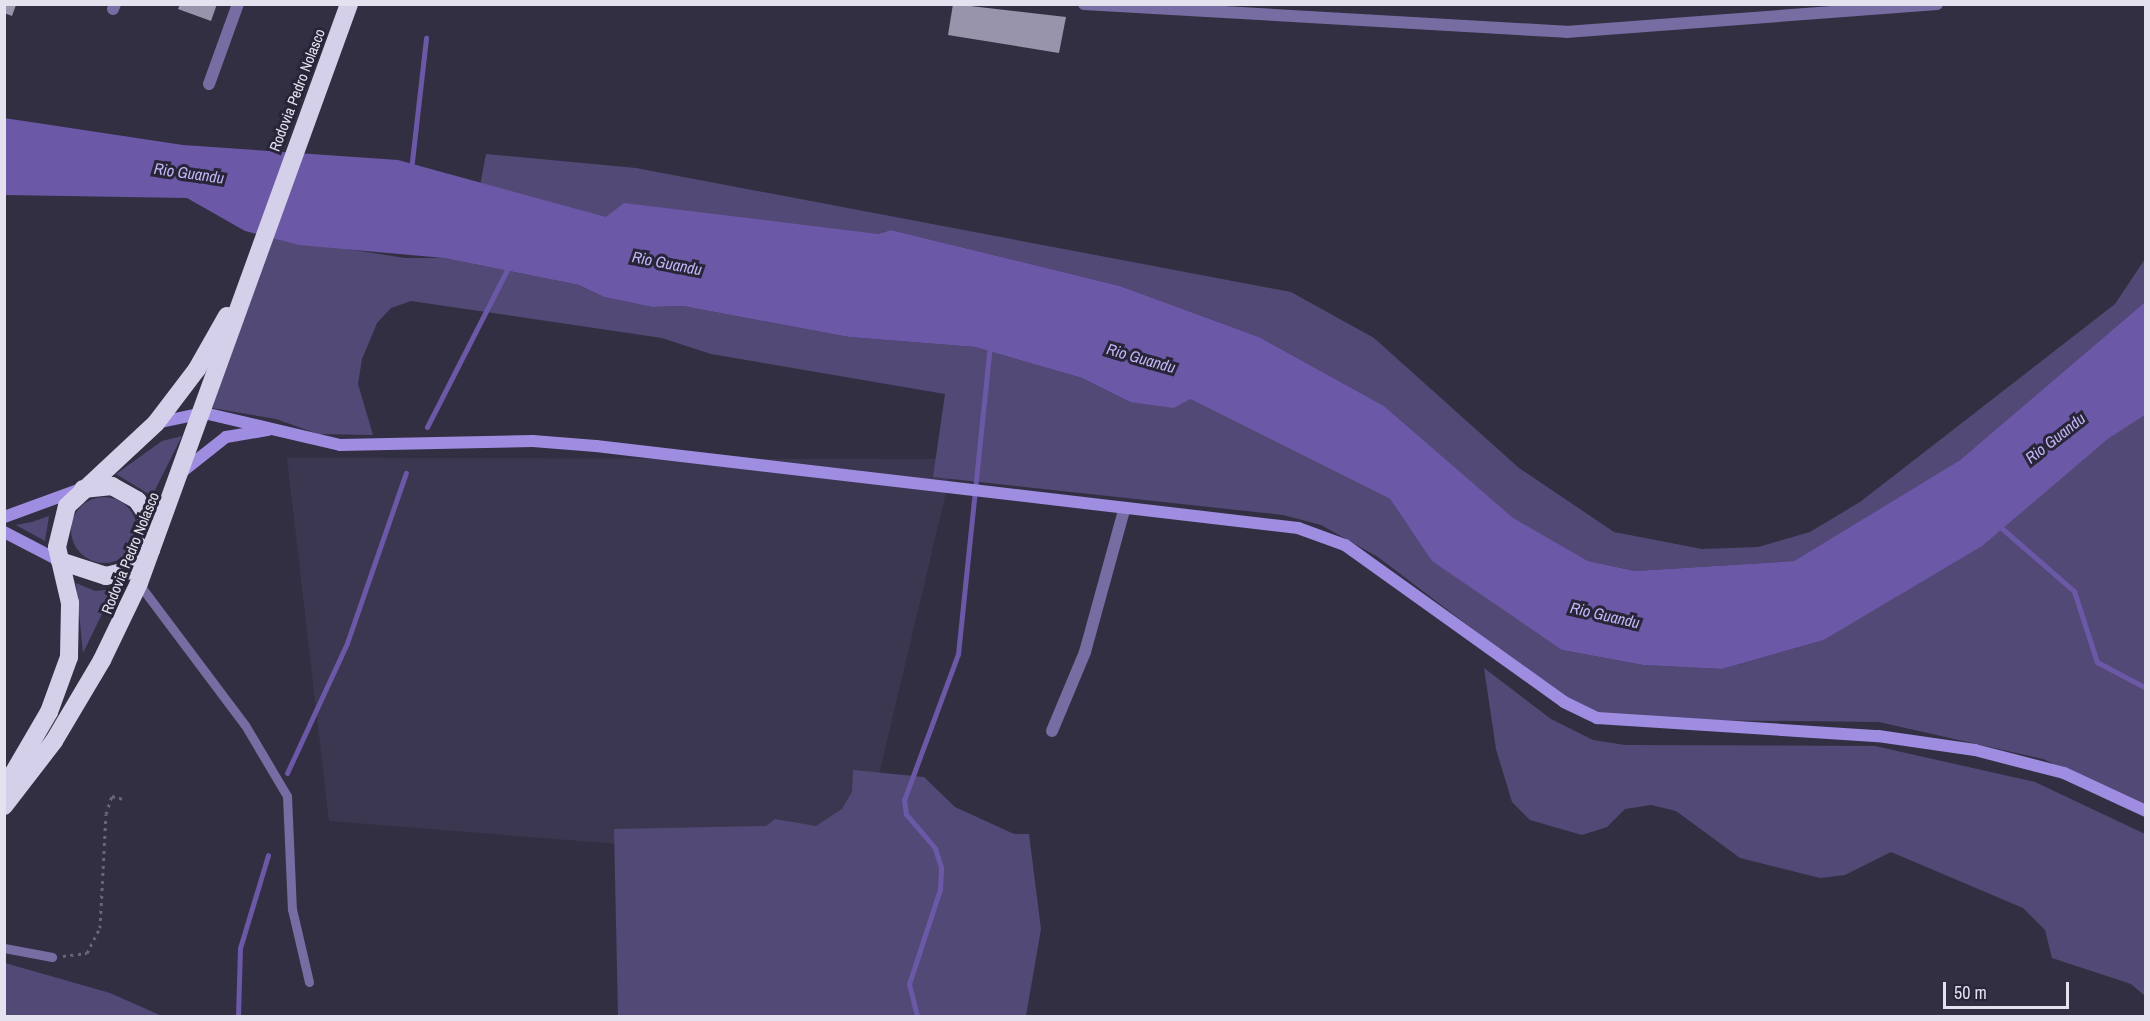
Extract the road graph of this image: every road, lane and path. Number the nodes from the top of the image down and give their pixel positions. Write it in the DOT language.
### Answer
graph roads {
  1 [pos="238,4"];
  2 [pos="349,4"];
  3 [pos="1084,4"];
  4 [pos="1937,4"];
  5 [pos="209,84"];
  6 [pos="243,285"];
  7 [pos="204,413"];
  8 [pos="156,423"];
  9 [pos="280,429"];
  10 [pos="183,471"];
  11 [pos="82,489"];
  12 [pos="1124,510"];
  13 [pos="4,517"];
  14 [pos="4,532"];
  15 [pos="151,550"];
  16 [pos="60,561"];
  17 [pos="139,583"];
  18 [pos="1052,731"];
  19 [pos="4,789"];
  20 [pos="123,799"];
  21 [pos="4,806"];
  22 [pos="2145,811"];
  23 [pos="4,948"];
  24 [pos="52,957"];
  25 [pos="309,982"];
  1 -- 5 [label="street"];
  2 -- 6 [label="highway, Rodovia Pedro Nolasco"];
  3 -- 4 [label="street"];
  6 -- 7 [label="highway, Rodovia Pedro Nolasco"];
  6 -- 8 [label="highway, Rodovia Pedro Nolasco"];
  7 -- 8 [label="main road"];
  7 -- 9 [label="main road"];
  7 -- 10 [label="highway, Rodovia Pedro Nolasco"];
  8 -- 11 [label="highway, Rodovia Pedro Nolasco"];
  9 -- 10 [label="main road"];
  9 -- 12 [label="main road"];
  10 -- 15 [label="highway, Rodovia Pedro Nolasco"];
  11 -- 13 [label="main road"];
  11 -- 15 [label="highway"];
  11 -- 16 [label="highway"];
  12 -- 18 [label="street"];
  12 -- 22 [label="main road"];
  14 -- 16 [label="main road"];
  15 -- 16 [label="highway"];
  15 -- 17 [label="highway, Rodovia Pedro Nolasco"];
  16 -- 19 [label="highway"];
  17 -- 21 [label="highway, Rodovia Pedro Nolasco"];
  17 -- 25 [label="lane"];
  20 -- 24 [label="path"];
  23 -- 24 [label="lane"];
}
